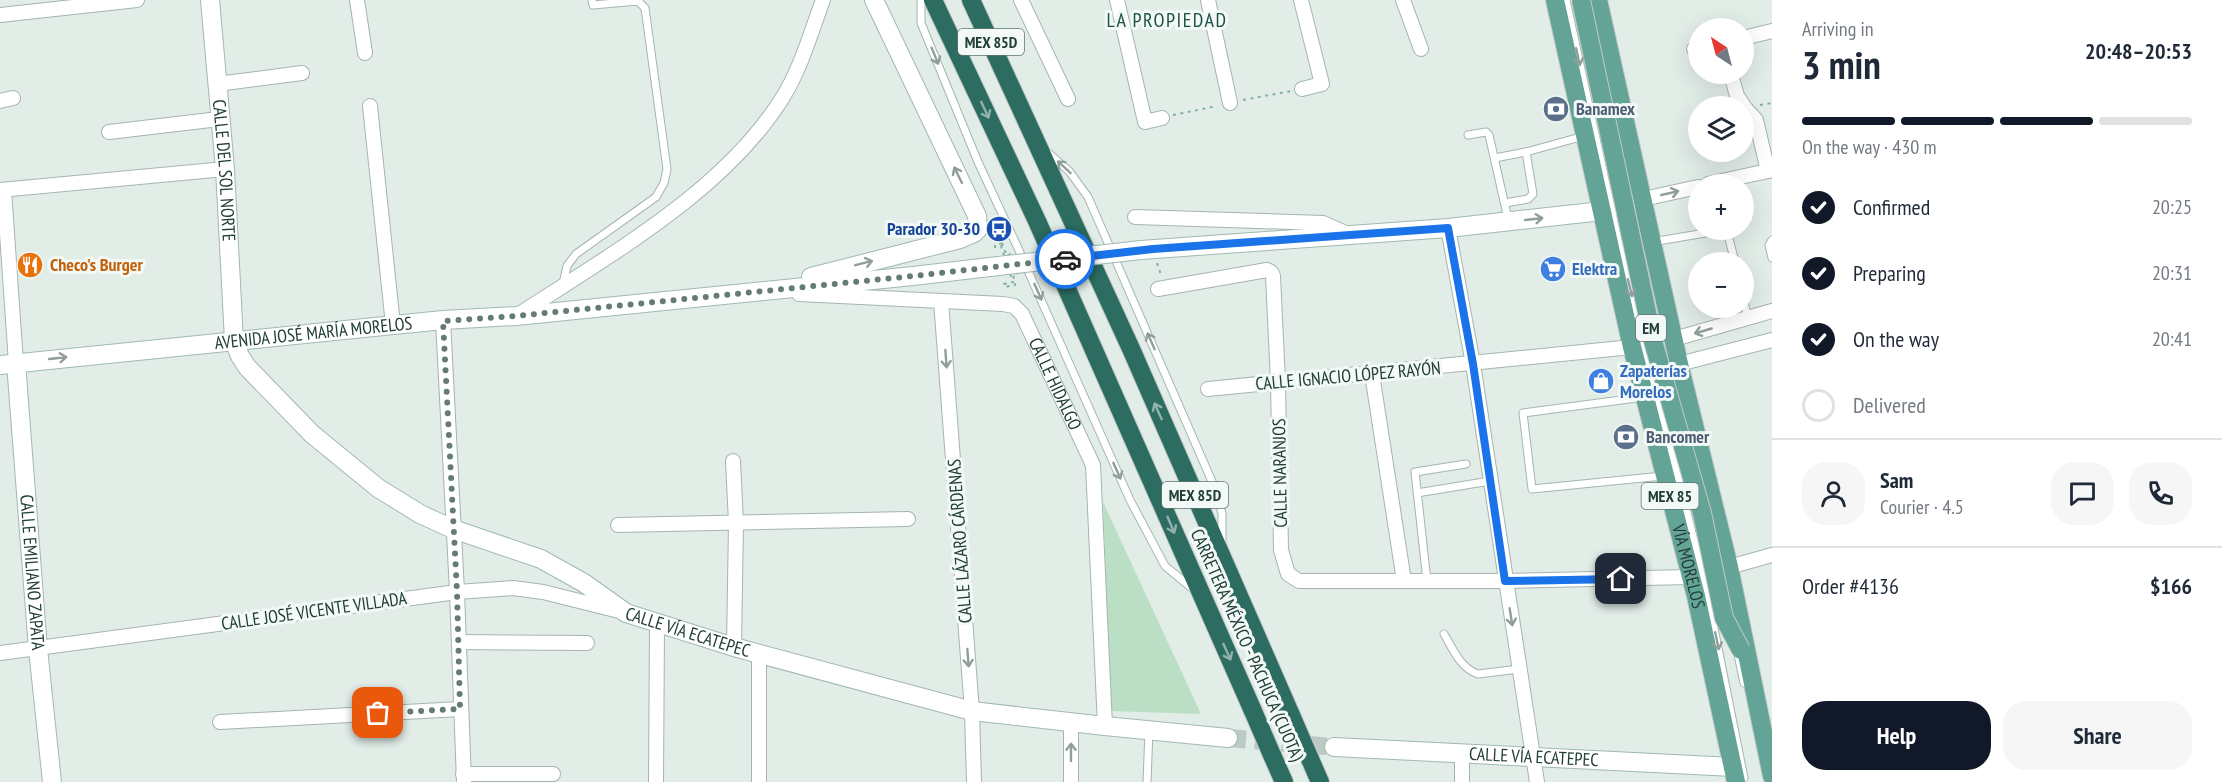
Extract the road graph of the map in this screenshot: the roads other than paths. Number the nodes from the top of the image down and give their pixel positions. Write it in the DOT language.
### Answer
graph roads {
  1 [pos="136,0"];
  2 [pos="210,0"];
  3 [pos="357,0"];
  4 [pos="592,0"];
  5 [pos="823,0"];
  6 [pos="874,0"];
  7 [pos="921,0"];
  8 [pos="933,0"];
  9 [pos="971,0"];
  10 [pos="1021,0"];
  11 [pos="1117,0"];
  12 [pos="1208,0"];
  13 [pos="1301,0"];
  14 [pos="1403,0"];
  15 [pos="1556,0"];
  16 [pos="1566,0"];
  17 [pos="1581,0"];
  18 [pos="1590,0"];
  19 [pos="1598,0"];
  20 [pos="0,15"];
  21 [pos="1772,31"];
  22 [pos="1754,35"];
  23 [pos="1422,49"];
  24 [pos="365,53"];
  25 [pos="302,73"];
  26 [pos="217,84"];
  27 [pos="1734,84"];
  28 [pos="1302,89"];
  29 [pos="1068,99"];
  30 [pos="1230,103"];
  31 [pos="370,106"];
  32 [pos="219,118"];
  33 [pos="1162,118"];
  34 [pos="109,132"];
  35 [pos="1468,135"];
  36 [pos="1585,136"];
  37 [pos="1526,152"];
  38 [pos="1495,158"];
  39 [pos="225,169"];
  40 [pos="1770,170"];
  41 [pos="1752,174"];
  42 [pos="1688,189"];
  43 [pos="2,190"];
  44 [pos="1639,200"];
  45 [pos="1505,203"];
  46 [pos="1606,210"];
  47 [pos="1135,217"];
  48 [pos="1509,222"];
  49 [pos="1448,228"];
  50 [pos="1350,235"];
  51 [pos="1772,240"];
  52 [pos="1652,242"];
  53 [pos="1732,252"];
  54 [pos="1772,258"];
  55 [pos="1650,271"];
  56 [pos="563,286"];
  57 [pos="1161,288"];
  58 [pos="760,290"];
  59 [pos="941,301"];
  60 [pos="1772,311"];
  61 [pos="1659,315"];
  62 [pos="516,316"];
  63 [pos="1754,316"];
  64 [pos="1748,318"];
  65 [pos="443,321"];
  66 [pos="393,325"];
  67 [pos="1674,339"];
  68 [pos="234,340"];
  69 [pos="1772,340"];
  70 [pos="1632,347"];
  71 [pos="8,364"];
  72 [pos="1473,364"];
  73 [pos="1679,364"];
  74 [pos="1372,374"];
  75 [pos="1278,382"];
  76 [pos="1208,389"];
  77 [pos="1645,396"];
  78 [pos="733,461"];
  79 [pos="1466,464"];
  80 [pos="1665,476"];
  81 [pos="1490,482"];
  82 [pos="1417,493"];
  83 [pos="908,519"];
  84 [pos="736,523"];
  85 [pos="618,525"];
  86 [pos="453,529"];
  87 [pos="1772,555"];
  88 [pos="1728,567"];
  89 [pos="1691,577"];
  90 [pos="1404,581"];
  91 [pos="1427,581"];
  92 [pos="1505,581"];
  93 [pos="457,592"];
  94 [pos="1203,598"];
  95 [pos="626,613"];
  96 [pos="657,624"];
  97 [pos="1444,634"];
  98 [pos="459,642"];
  99 [pos="587,643"];
  100 [pos="734,646"];
  101 [pos="38,649"];
  102 [pos="0,653"];
  103 [pos="759,654"];
  104 [pos="1744,656"];
  105 [pos="1519,669"];
  106 [pos="1745,690"];
  107 [pos="460,709"];
  108 [pos="972,711"];
  109 [pos="220,722"];
  110 [pos="1071,723"];
  111 [pos="1105,726"];
  112 [pos="1149,730"];
  113 [pos="1755,734"];
  114 [pos="1228,738"];
  115 [pos="1334,747"];
  116 [pos="1462,754"];
  117 [pos="1534,758"];
  118 [pos="553,774"];
  119 [pos="1734,774"];
  120 [pos="1770,774"];
  121 [pos="464,778"];
  122 [pos="52,782"];
  123 [pos="656,782"];
  124 [pos="759,782"];
  125 [pos="974,782"];
  126 [pos="1071,782"];
  127 [pos="1147,782"];
  128 [pos="1284,782"];
  129 [pos="1320,782"];
  130 [pos="1462,782"];
  131 [pos="1537,782"];
  132 [pos="1744,782"];
  1 -- 20 [label="street"];
  2 -- 26 [label="main road, CALLE DEL SOL NORTE"];
  3 -- 24 [label="street"];
  4 -- 56 [label="lane"];
  5 -- 56 [label="street"];
  58 -- 6 [label="main road, one-way"];
  7 -- 94 [label="lane, one-way"];
  8 -- 94 [label="highway, CARRETERA MÉXICO - PACHUCA (CUOTA) / MEX 85D, one-way"];
  129 -- 9 [label="highway, CARRETERA MÉXICO - PACHUCA (CUOTA) / MEX 85D, one-way, bridge"];
  10 -- 29 [label="street"];
  11 -- 33 [label="street"];
  12 -- 30 [label="street"];
  13 -- 28 [label="street"];
  14 -- 23 [label="street"];
  15 -- 36 [label="main road, VÍA MORELOS / MEX 85"];
  16 -- 46 [label="lane, one-way"];
  17 -- 104 [label="main road, EM, bridge"];
  18 -- 44 [label="lane"];
  19 -- 44 [label="main road, VÍA MORELOS / MEX 85"];
  21 -- 22 [label="street"];
  25 -- 26 [label="street"];
  26 -- 32 [label="main road, CALLE DEL SOL NORTE"];
  27 -- 40 [label="street"];
  31 -- 66 [label="street"];
  32 -- 34 [label="street"];
  32 -- 39 [label="main road, CALLE DEL SOL NORTE"];
  35 -- 38 [label="lane"];
  36 -- 37 [label="lane"];
  36 -- 46 [label="main road, VÍA MORELOS / MEX 85"];
  37 -- 38 [label="lane"];
  37 -- 45 [label="lane"];
  38 -- 45 [label="lane"];
  39 -- 43 [label="street"];
  39 -- 68 [label="main road, CALLE DEL SOL NORTE"];
  40 -- 41 [label="street"];
  44 -- 42 [label="street, AVENIDA JOSÉ MARÍA MORELOS, one-way"];
  43 -- 71 [label="street"];
  44 -- 46 [label="main road, AVENIDA JOSÉ MARÍA MORELOS"];
  44 -- 52 [label="main road, VÍA MORELOS / MEX 85"];
  44 -- 55 [label="lane"];
  45 -- 48 [label="lane"];
  48 -- 46 [label="main road, AVENIDA JOSÉ MARÍA MORELOS, one-way"];
  46 -- 70 [label="main road, VÍA MORELOS / MEX 85"];
  46 -- 132 [label="lane, one-way"];
  47 -- 50 [label="street"];
  48 -- 49 [label="main road, AVENIDA JOSÉ MARÍA MORELOS"];
  49 -- 50 [label="main road, AVENIDA JOSÉ MARÍA MORELOS"];
  49 -- 72 [label="street"];
  50 -- 58 [label="main road, AVENIDA JOSÉ MARÍA MORELOS, bridge"];
  51 -- 54 [label="lane"];
  52 -- 53 [label="lane"];
  52 -- 67 [label="main road, VÍA MORELOS / MEX 85"];
  56 -- 62 [label="street"];
  57 -- 75 [label="street, CALLE NARANJOS"];
  58 -- 59 [label="street, CALLE HIDALGO"];
  58 -- 62 [label="main road, AVENIDA JOSÉ MARÍA MORELOS"];
  59 -- 108 [label="street, CALLE LÁZARO CÁRDENAS, one-way"];
  59 -- 111 [label="street, CALLE HIDALGO"];
  60 -- 63 [label="street"];
  61 -- 106 [label="lane"];
  62 -- 65 [label="main road, AVENIDA JOSÉ MARÍA MORELOS"];
  64 -- 67 [label="street, one-way"];
  65 -- 66 [label="main road, AVENIDA JOSÉ MARÍA MORELOS"];
  65 -- 86 [label="street"];
  66 -- 68 [label="main road, AVENIDA JOSÉ MARÍA MORELOS"];
  67 -- 73 [label="main road, VÍA MORELOS / MEX 85"];
  71 -- 68 [label="main road, AVENIDA JOSÉ MARÍA MORELOS, one-way"];
  68 -- 86 [label="main road, CALLE VÍA ECATEPEC"];
  69 -- 73 [label="street"];
  70 -- 72 [label="street, CALLE IGNACIO LÓPEZ RAYÓN"];
  70 -- 77 [label="main road, VÍA MORELOS / MEX 85"];
  71 -- 101 [label="main road, CALLE EMILIANO ZAPATA"];
  72 -- 74 [label="street, CALLE IGNACIO LÓPEZ RAYÓN"];
  72 -- 81 [label="street"];
  73 -- 88 [label="main road, VÍA MORELOS / MEX 85"];
  74 -- 75 [label="street, CALLE IGNACIO LÓPEZ RAYÓN"];
  74 -- 90 [label="street"];
  75 -- 76 [label="street, CALLE IGNACIO LÓPEZ RAYÓN"];
  75 -- 90 [label="street, CALLE NARANJOS"];
  77 -- 80 [label="main road, VÍA MORELOS / MEX 85"];
  77 -- 80 [label="lane"];
  78 -- 84 [label="street"];
  79 -- 82 [label="lane"];
  80 -- 89 [label="main road, VÍA MORELOS / MEX 85"];
  81 -- 82 [label="lane"];
  81 -- 92 [label="street"];
  82 -- 91 [label="lane"];
  83 -- 84 [label="street"];
  84 -- 85 [label="street"];
  84 -- 100 [label="street"];
  86 -- 93 [label="street"];
  86 -- 95 [label="main road, CALLE VÍA ECATEPEC"];
  87 -- 88 [label="street"];
  88 -- 104 [label="main road, VÍA MORELOS / MEX 85"];
  89 -- 92 [label="street"];
  89 -- 119 [label="main road, VÍA MORELOS / MEX 85"];
  90 -- 91 [label="street"];
  91 -- 92 [label="street"];
  92 -- 105 [label="street, one-way"];
  93 -- 95 [label="street, CALLE JOSÉ VICENTE VILLADA"];
  93 -- 98 [label="street"];
  93 -- 101 [label="street, CALLE JOSÉ VICENTE VILLADA"];
  94 -- 128 [label="highway, CARRETERA MÉXICO - PACHUCA (CUOTA) / MEX 85D, one-way, bridge"];
  95 -- 96 [label="main road, CALLE VÍA ECATEPEC"];
  96 -- 100 [label="main road, CALLE VÍA ECATEPEC"];
  96 -- 123 [label="street"];
  97 -- 105 [label="lane"];
  98 -- 99 [label="street"];
  98 -- 107 [label="street"];
  100 -- 103 [label="main road, CALLE VÍA ECATEPEC"];
  101 -- 102 [label="street, CALLE JOSÉ VICENTE VILLADA"];
  101 -- 122 [label="main road, CALLE EMILIANO ZAPATA"];
  103 -- 108 [label="main road, CALLE VÍA ECATEPEC"];
  103 -- 124 [label="street"];
  104 -- 120 [label="main road, VÍA MORELOS / MEX 85"];
  105 -- 117 [label="street"];
  107 -- 109 [label="street"];
  107 -- 121 [label="street"];
  108 -- 110 [label="main road, CALLE VÍA ECATEPEC"];
  108 -- 125 [label="street, CALLE LÁZARO CÁRDENAS"];
  110 -- 111 [label="main road, CALLE VÍA ECATEPEC"];
  126 -- 110 [label="street, one-way"];
  111 -- 112 [label="main road, CALLE VÍA ECATEPEC"];
  112 -- 114 [label="main road, CALLE VÍA ECATEPEC"];
  112 -- 127 [label="lane"];
  113 -- 120 [label="lane"];
  115 -- 116 [label="main road, CALLE VÍA ECATEPEC"];
  116 -- 117 [label="main road, CALLE VÍA ECATEPEC"];
  116 -- 130 [label="street"];
  117 -- 119 [label="main road, CALLE VÍA ECATEPEC"];
  117 -- 131 [label="street"];
  118 -- 121 [label="street"];
}
